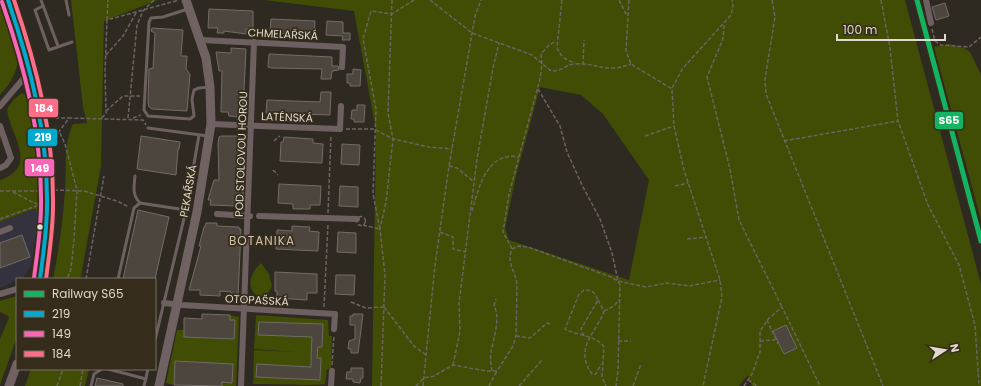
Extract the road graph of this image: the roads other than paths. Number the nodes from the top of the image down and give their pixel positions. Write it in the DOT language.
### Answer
graph roads {
  1 [pos="9,0"];
  2 [pos="41,0"];
  3 [pos="66,0"];
  4 [pos="926,0"];
  5 [pos="188,4"];
  6 [pos="43,6"];
  7 [pos="69,15"];
  8 [pos="931,23"];
  9 [pos="201,40"];
  10 [pos="72,42"];
  11 [pos="254,42"];
  12 [pos="58,46"];
  13 [pos="342,67"];
  14 [pos="31,72"];
  15 [pos="210,87"];
  16 [pos="0,106"];
  17 [pos="341,106"];
  18 [pos="211,124"];
  19 [pos="0,126"];
  20 [pos="252,126"];
  21 [pos="148,128"];
  22 [pos="199,135"];
  23 [pos="210,136"];
  24 [pos="0,168"];
  25 [pos="135,176"];
  26 [pos="140,203"];
  27 [pos="186,210"];
  28 [pos="218,214"];
  29 [pos="249,216"];
  30 [pos="259,216"];
  31 [pos="357,219"];
  32 [pos="10,228"];
  33 [pos="0,232"];
  34 [pos="40,278"];
  35 [pos="118,278"];
  36 [pos="16,289"];
  37 [pos="0,294"];
  38 [pos="164,303"];
  39 [pos="176,305"];
  40 [pos="246,309"];
  41 [pos="156,319"];
  42 [pos="160,320"];
  43 [pos="157,326"];
  44 [pos="334,329"];
  45 [pos="16,367"];
  46 [pos="100,370"];
  47 [pos="112,370"];
  48 [pos="148,370"];
  49 [pos="332,371"];
  50 [pos="146,379"];
  51 [pos="9,386"];
  52 [pos="91,386"];
  53 [pos="144,386"];
  54 [pos="159,386"];
  55 [pos="241,386"];
  56 [pos="331,386"];
  1 -- 14 [label="street"];
  2 -- 6 [label="lane"];
  3 -- 7 [label="lane"];
  4 -- 8 [label="street"];
  5 -- 9 [label="street, PEKAŘSKÁ"];
  5 -- 15 [label="lane"];
  6 -- 12 [label="lane"];
  6 -- 12 [label="lane"];
  9 -- 11 [label="street, CHMELAŘSKÁ"];
  9 -- 15 [label="street, PEKAŘSKÁ"];
  10 -- 12 [label="lane"];
  11 -- 13 [label="street, CHMELAŘSKÁ"];
  11 -- 20 [label="street, POD STOLOVOU HOROU"];
  14 -- 16 [label="street"];
  14 -- 34 [label="street"];
  15 -- 18 [label="street, PEKAŘSKÁ"];
  17 -- 20 [label="street, LATÉNSKÁ"];
  18 -- 20 [label="street, LATÉNSKÁ"];
  18 -- 23 [label="street, PEKAŘSKÁ"];
  19 -- 24 [label="street"];
  20 -- 29 [label="street, POD STOLOVOU HOROU"];
  21 -- 22 [label="lane"];
  22 -- 23 [label="lane"];
  22 -- 27 [label="lane, PEKAŘSKÁ"];
  23 -- 39 [label="street, PEKAŘSKÁ"];
  25 -- 26 [label="lane"];
  26 -- 27 [label="lane"];
  26 -- 35 [label="lane"];
  27 -- 38 [label="lane, PEKAŘSKÁ"];
  28 -- 29 [label="street"];
  29 -- 40 [label="street, POD STOLOVOU HOROU"];
  30 -- 31 [label="street"];
  32 -- 33 [label="street"];
  36 -- 37 [label="street"];
  38 -- 39 [label="street, OTOPAŠSKÁ"];
  38 -- 42 [label="lane, PEKAŘSKÁ"];
  39 -- 40 [label="street, OTOPAŠSKÁ"];
  39 -- 54 [label="street, PEKAŘSKÁ"];
  40 -- 44 [label="street, OTOPAŠSKÁ"];
  40 -- 55 [label="street, POD STOLOVOU HOROU"];
  41 -- 42 [label="lane"];
  42 -- 43 [label="lane, PEKAŘSKÁ"];
  45 -- 51 [label="street"];
  46 -- 52 [label="lane"];
  47 -- 50 [label="lane"];
  48 -- 50 [label="lane"];
  49 -- 56 [label="street"];
  50 -- 53 [label="lane"];
}
